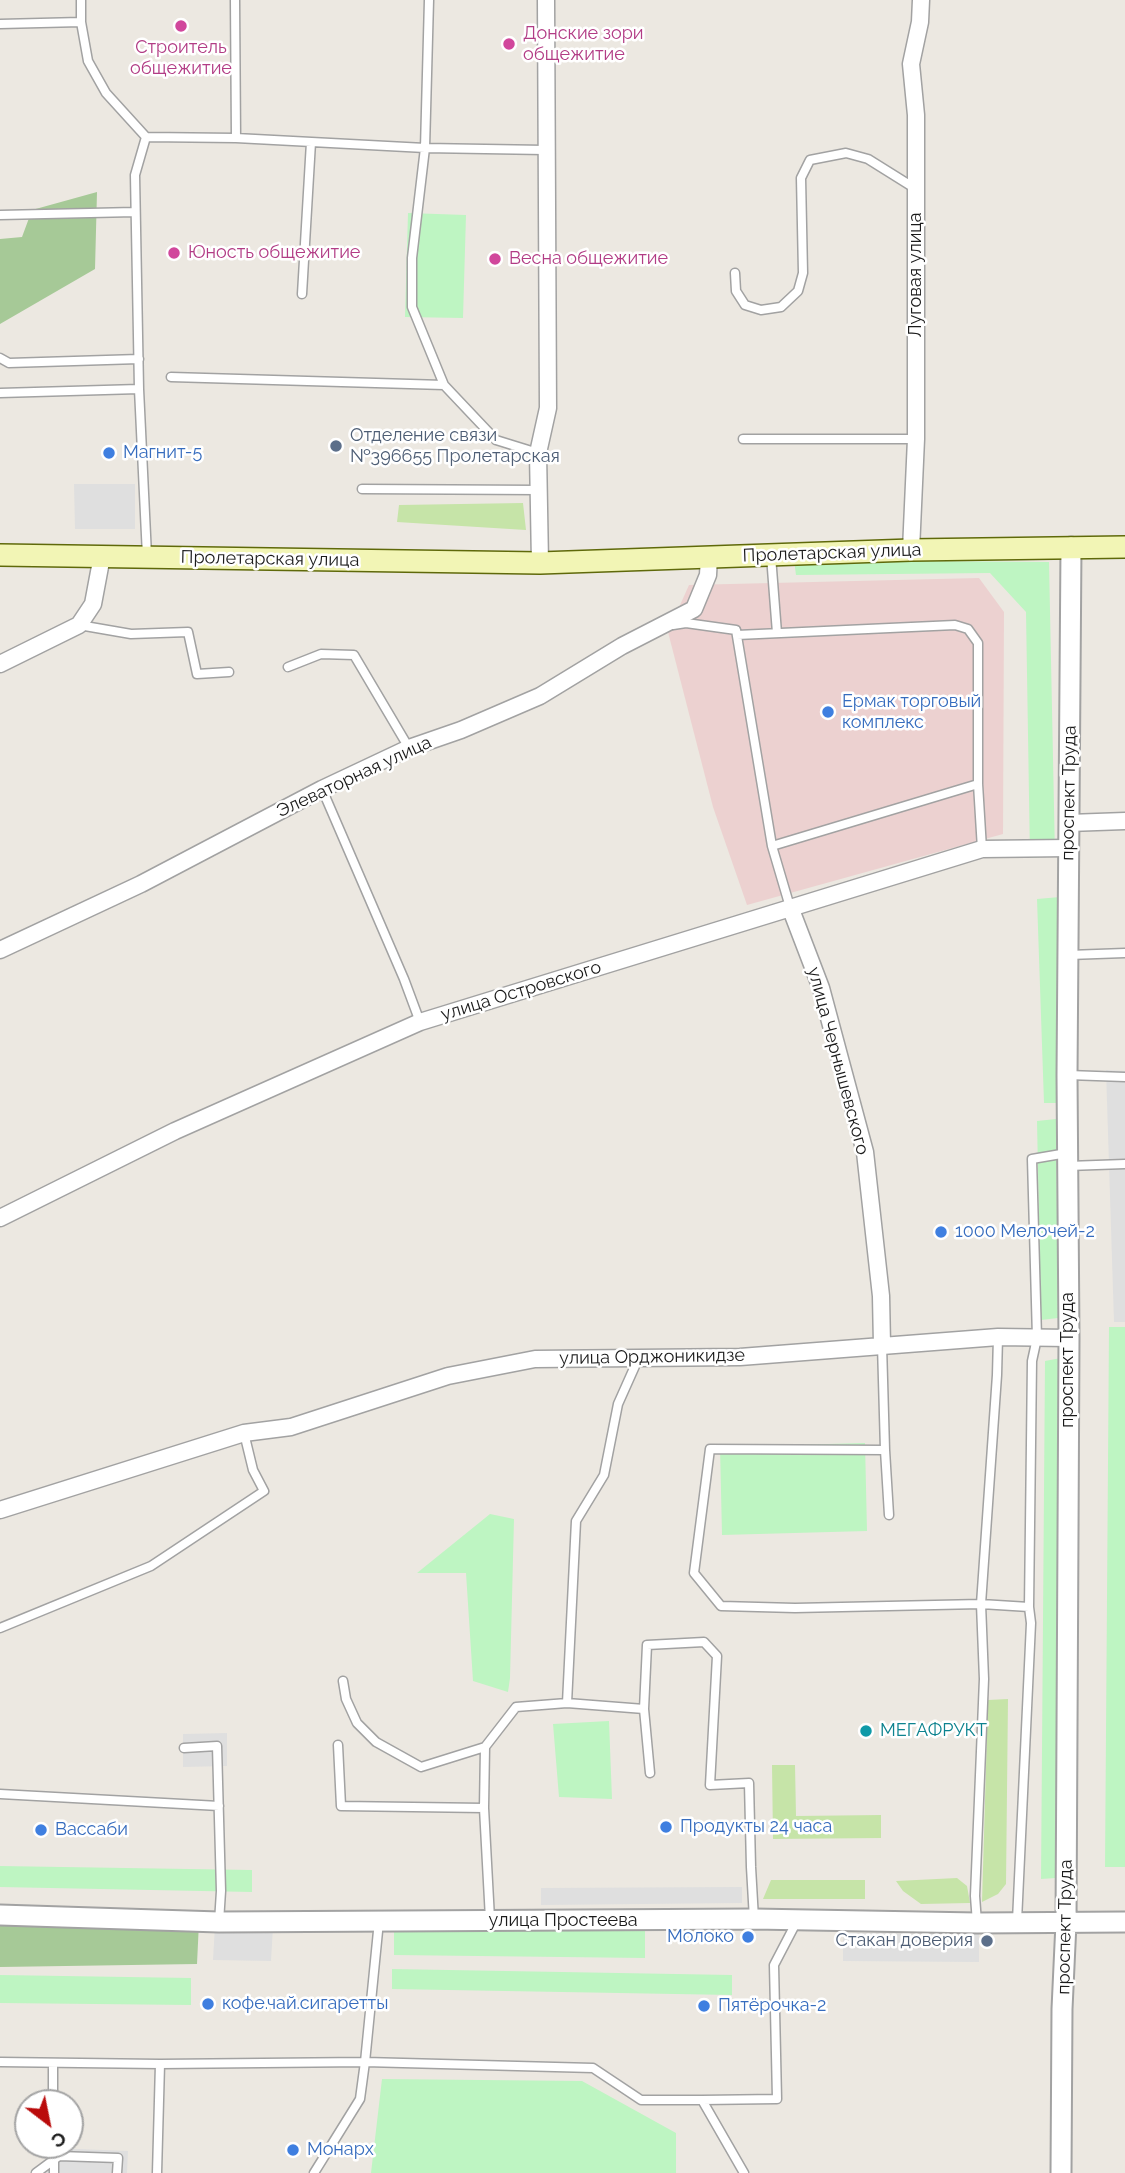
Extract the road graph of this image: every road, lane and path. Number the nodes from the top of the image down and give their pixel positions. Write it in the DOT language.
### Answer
graph roads {
  1 [pos="81,0"];
  2 [pos="235,0"];
  3 [pos="429,0"];
  4 [pos="546,0"];
  5 [pos="921,0"];
  6 [pos="81,22"];
  7 [pos="0,24"];
  8 [pos="146,137"];
  9 [pos="236,138"];
  10 [pos="311,142"];
  11 [pos="425,148"];
  12 [pos="545,150"];
  13 [pos="916,189"];
  14 [pos="135,212"];
  15 [pos="0,215"];
  16 [pos="735,272"];
  17 [pos="302,294"];
  18 [pos="0,358"];
  19 [pos="139,359"];
  20 [pos="172,377"];
  21 [pos="444,385"];
  22 [pos="139,389"];
  23 [pos="0,393"];
  24 [pos="743,439"];
  25 [pos="916,439"];
  26 [pos="538,453"];
  27 [pos="362,489"];
  28 [pos="539,490"];
  29 [pos="1071,547"];
  30 [pos="1125,547"];
  31 [pos="911,550"];
  32 [pos="0,555"];
  33 [pos="771,555"];
  34 [pos="102,556"];
  35 [pos="709,556"];
  36 [pos="147,557"];
  37 [pos="540,563"];
  38 [pos="79,625"];
  39 [pos="663,627"];
  40 [pos="777,633"];
  41 [pos="737,635"];
  42 [pos="0,664"];
  43 [pos="288,667"];
  44 [pos="229,672"];
  45 [pos="409,748"];
  46 [pos="978,784"];
  47 [pos="322,789"];
  48 [pos="1125,821"];
  49 [pos="1069,823"];
  50 [pos="772,846"];
  51 [pos="1069,848"];
  52 [pos="982,849"];
  53 [pos="790,906"];
  54 [pos="0,950"];
  55 [pos="1125,953"];
  56 [pos="1069,955"];
  57 [pos="420,1022"];
  58 [pos="1067,1075"];
  59 [pos="1125,1077"];
  60 [pos="1068,1159"];
  61 [pos="1125,1164"];
  62 [pos="0,1218"];
  63 [pos="998,1337"];
  64 [pos="1037,1338"];
  65 [pos="1069,1338"];
  66 [pos="882,1345"];
  67 [pos="639,1357"];
  68 [pos="244,1433"];
  69 [pos="885,1450"];
  70 [pos="0,1510"];
  71 [pos="889,1514"];
  72 [pos="981,1604"];
  73 [pos="1028,1608"];
  74 [pos="0,1628"];
  75 [pos="343,1681"];
  76 [pos="567,1703"];
  77 [pos="644,1709"];
  78 [pos="338,1745"];
  79 [pos="485,1747"];
  80 [pos="184,1748"];
  81 [pos="650,1773"];
  82 [pos="0,1794"];
  83 [pos="219,1806"];
  84 [pos="484,1808"];
  85 [pos="0,1915"];
  86 [pos="754,1919"];
  87 [pos="797,1920"];
  88 [pos="1017,1921"];
  89 [pos="219,1922"];
  90 [pos="379,1922"];
  91 [pos="490,1922"];
  92 [pos="1125,1922"];
  93 [pos="977,1923"];
  94 [pos="1066,1923"];
  95 [pos="0,2062"];
  96 [pos="365,2062"];
  97 [pos="53,2063"];
  98 [pos="160,2064"];
  99 [pos="53,2089"];
  100 [pos="702,2099"];
  101 [pos="54,2160"];
  102 [pos="36,2173"];
  103 [pos="54,2173"];
  104 [pos="117,2173"];
  105 [pos="157,2173"];
  106 [pos="314,2173"];
  107 [pos="744,2173"];
  108 [pos="1061,2173"];
  1 -- 6 [label="lane"];
  2 -- 9 [label="lane"];
  3 -- 11 [label="lane"];
  4 -- 12 [label="street"];
  5 -- 13 [label="street, Луговая улица"];
  6 -- 7 [label="lane"];
  6 -- 8 [label="lane"];
  8 -- 9 [label="lane"];
  8 -- 14 [label="lane"];
  9 -- 10 [label="lane"];
  10 -- 11 [label="lane"];
  10 -- 17 [label="lane"];
  11 -- 12 [label="lane"];
  11 -- 21 [label="lane"];
  12 -- 26 [label="street"];
  13 -- 16 [label="lane"];
  13 -- 25 [label="street, Луговая улица"];
  14 -- 15 [label="lane"];
  14 -- 19 [label="lane"];
  18 -- 19 [label="lane"];
  19 -- 22 [label="lane"];
  20 -- 21 [label="lane"];
  21 -- 26 [label="lane"];
  22 -- 23 [label="lane"];
  22 -- 36 [label="lane"];
  24 -- 25 [label="lane"];
  25 -- 31 [label="street, Луговая улица"];
  26 -- 28 [label="street"];
  27 -- 28 [label="lane"];
  28 -- 37 [label="street"];
  29 -- 30 [label="main road, Пролетарская улица"];
  29 -- 31 [label="main road, Пролетарская улица"];
  29 -- 49 [label="street, проспект Труда"];
  31 -- 33 [label="main road, Пролетарская улица"];
  32 -- 34 [label="main road, Пролетарская улица"];
  33 -- 35 [label="main road, Пролетарская улица"];
  33 -- 40 [label="lane"];
  34 -- 36 [label="main road, Пролетарская улица"];
  34 -- 38 [label="street"];
  35 -- 37 [label="main road, Пролетарская улица"];
  35 -- 39 [label="street, Элеваторная улица"];
  36 -- 37 [label="main road, Пролетарская улица"];
  38 -- 42 [label="street"];
  38 -- 44 [label="lane"];
  39 -- 41 [label="lane"];
  39 -- 45 [label="street, Элеваторная улица"];
  40 -- 41 [label="lane"];
  40 -- 46 [label="lane"];
  41 -- 50 [label="lane"];
  43 -- 45 [label="lane"];
  45 -- 47 [label="street, Элеваторная улица"];
  46 -- 50 [label="lane"];
  46 -- 52 [label="lane"];
  47 -- 54 [label="street, Элеваторная улица"];
  47 -- 57 [label="lane"];
  48 -- 49 [label="street"];
  49 -- 51 [label="street, проспект Труда"];
  50 -- 53 [label="lane"];
  51 -- 52 [label="street, улица Островского"];
  51 -- 56 [label="street, проспект Труда"];
  52 -- 53 [label="street, улица Островского"];
  53 -- 57 [label="street, улица Островского"];
  53 -- 66 [label="street, улица Чернышевского"];
  55 -- 56 [label="lane"];
  56 -- 58 [label="street, проспект Труда"];
  57 -- 62 [label="street, улица Островского"];
  58 -- 59 [label="lane"];
  58 -- 60 [label="street, проспект Труда"];
  60 -- 61 [label="lane"];
  60 -- 64 [label="lane"];
  60 -- 65 [label="street, проспект Труда"];
  63 -- 64 [label="street, улица Орджоникидзе"];
  63 -- 66 [label="street, улица Орджоникидзе"];
  63 -- 72 [label="lane"];
  64 -- 65 [label="street, улица Орджоникидзе"];
  64 -- 73 [label="lane"];
  65 -- 94 [label="street, проспект Труда"];
  66 -- 67 [label="street, улица Орджоникидзе"];
  66 -- 69 [label="lane"];
  67 -- 68 [label="street, улица Орджоникидзе"];
  67 -- 76 [label="lane"];
  68 -- 70 [label="street, улица Орджоникидзе"];
  68 -- 74 [label="lane"];
  69 -- 71 [label="lane"];
  69 -- 72 [label="lane"];
  72 -- 73 [label="lane"];
  72 -- 93 [label="lane"];
  73 -- 88 [label="lane"];
  75 -- 79 [label="lane"];
  76 -- 77 [label="lane"];
  76 -- 79 [label="lane"];
  77 -- 81 [label="lane"];
  77 -- 86 [label="lane"];
  78 -- 84 [label="lane"];
  79 -- 84 [label="lane"];
  80 -- 83 [label="lane"];
  82 -- 83 [label="lane"];
  83 -- 89 [label="lane"];
  84 -- 91 [label="lane"];
  85 -- 89 [label="street, улица Простеева"];
  86 -- 87 [label="street, улица Простеева"];
  86 -- 91 [label="street, улица Простеева"];
  87 -- 93 [label="street, улица Простеева"];
  87 -- 100 [label="lane"];
  88 -- 93 [label="street, улица Простеева"];
  88 -- 94 [label="street, улица Простеева"];
  89 -- 90 [label="street, улица Простеева"];
  90 -- 91 [label="street, улица Простеева"];
  90 -- 96 [label="lane"];
  92 -- 94 [label="street, улица Простеева"];
  94 -- 108 [label="street, проспект Труда"];
  95 -- 97 [label="lane"];
  96 -- 98 [label="lane"];
  96 -- 100 [label="lane"];
  96 -- 106 [label="lane"];
  97 -- 98 [label="lane"];
  97 -- 99 [label="lane"];
  98 -- 105 [label="lane"];
  100 -- 107 [label="lane"];
  101 -- 102 [label="lane"];
  101 -- 103 [label="lane"];
  101 -- 104 [label="lane"];
}
